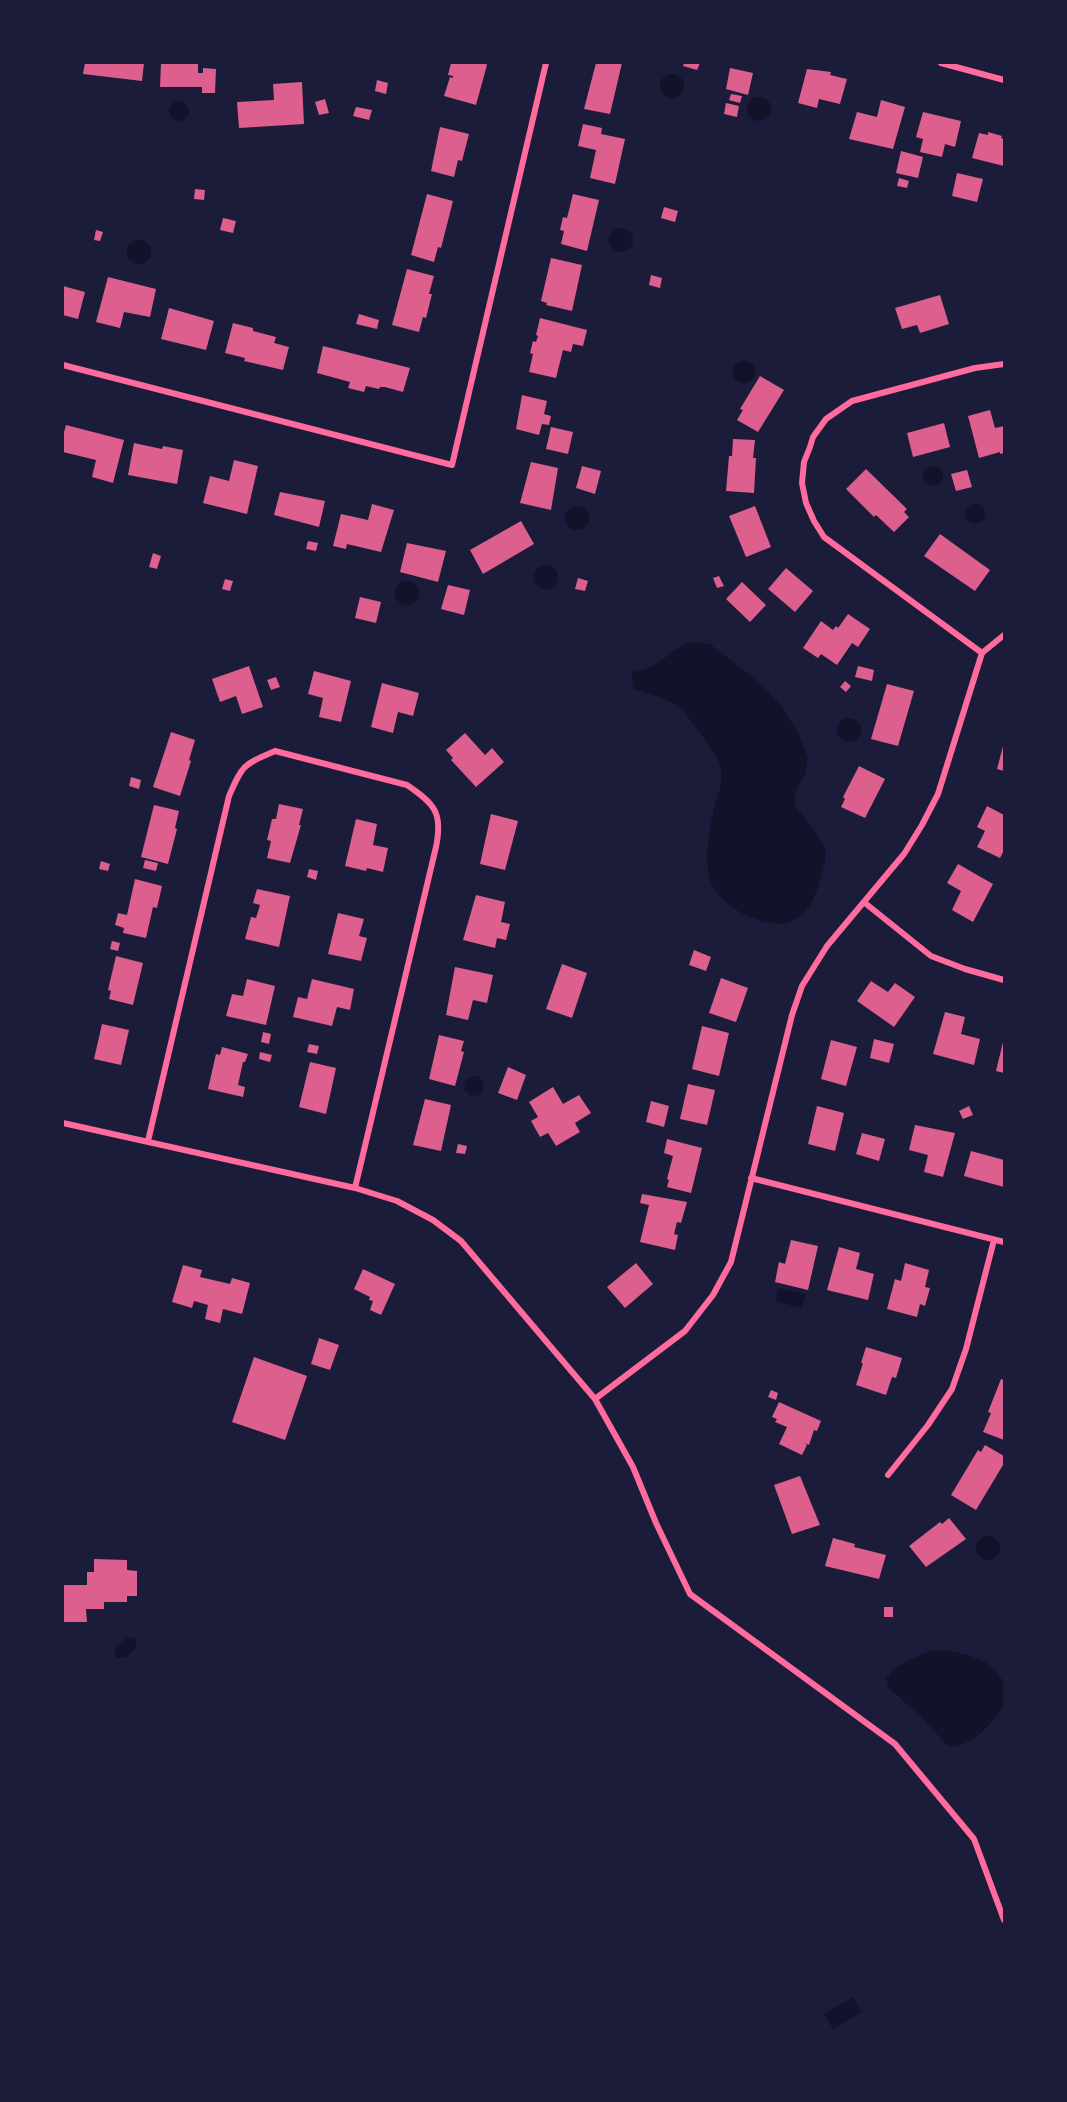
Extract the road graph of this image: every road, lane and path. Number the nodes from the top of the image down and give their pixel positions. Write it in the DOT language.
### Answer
graph roads {
  1 [pos="546,63"];
  2 [pos="941,63"];
  3 [pos="1004,80"];
  4 [pos="1004,364"];
  5 [pos="63,365"];
  6 [pos="1004,635"];
  7 [pos="982,653"];
  8 [pos="865,903"];
  9 [pos="1004,980"];
  10 [pos="63,1123"];
  11 [pos="148,1141"];
  12 [pos="751,1178"];
  13 [pos="355,1188"];
  14 [pos="994,1240"];
  15 [pos="1004,1242"];
  16 [pos="595,1399"];
  17 [pos="888,1475"];
  18 [pos="1004,1920"];
  1 -- 5 [label="street"];
  2 -- 3 [label="street"];
  4 -- 7 [label="street"];
  6 -- 7 [label="street"];
  7 -- 8 [label="street"];
  8 -- 9 [label="street"];
  8 -- 12 [label="street"];
  10 -- 11 [label="street"];
  11 -- 13 [label="street"];
  11 -- 13 [label="street"];
  12 -- 14 [label="street"];
  12 -- 16 [label="street"];
  13 -- 16 [label="street"];
  14 -- 15 [label="street"];
  14 -- 17 [label="street"];
  16 -- 18 [label="street"];
}
